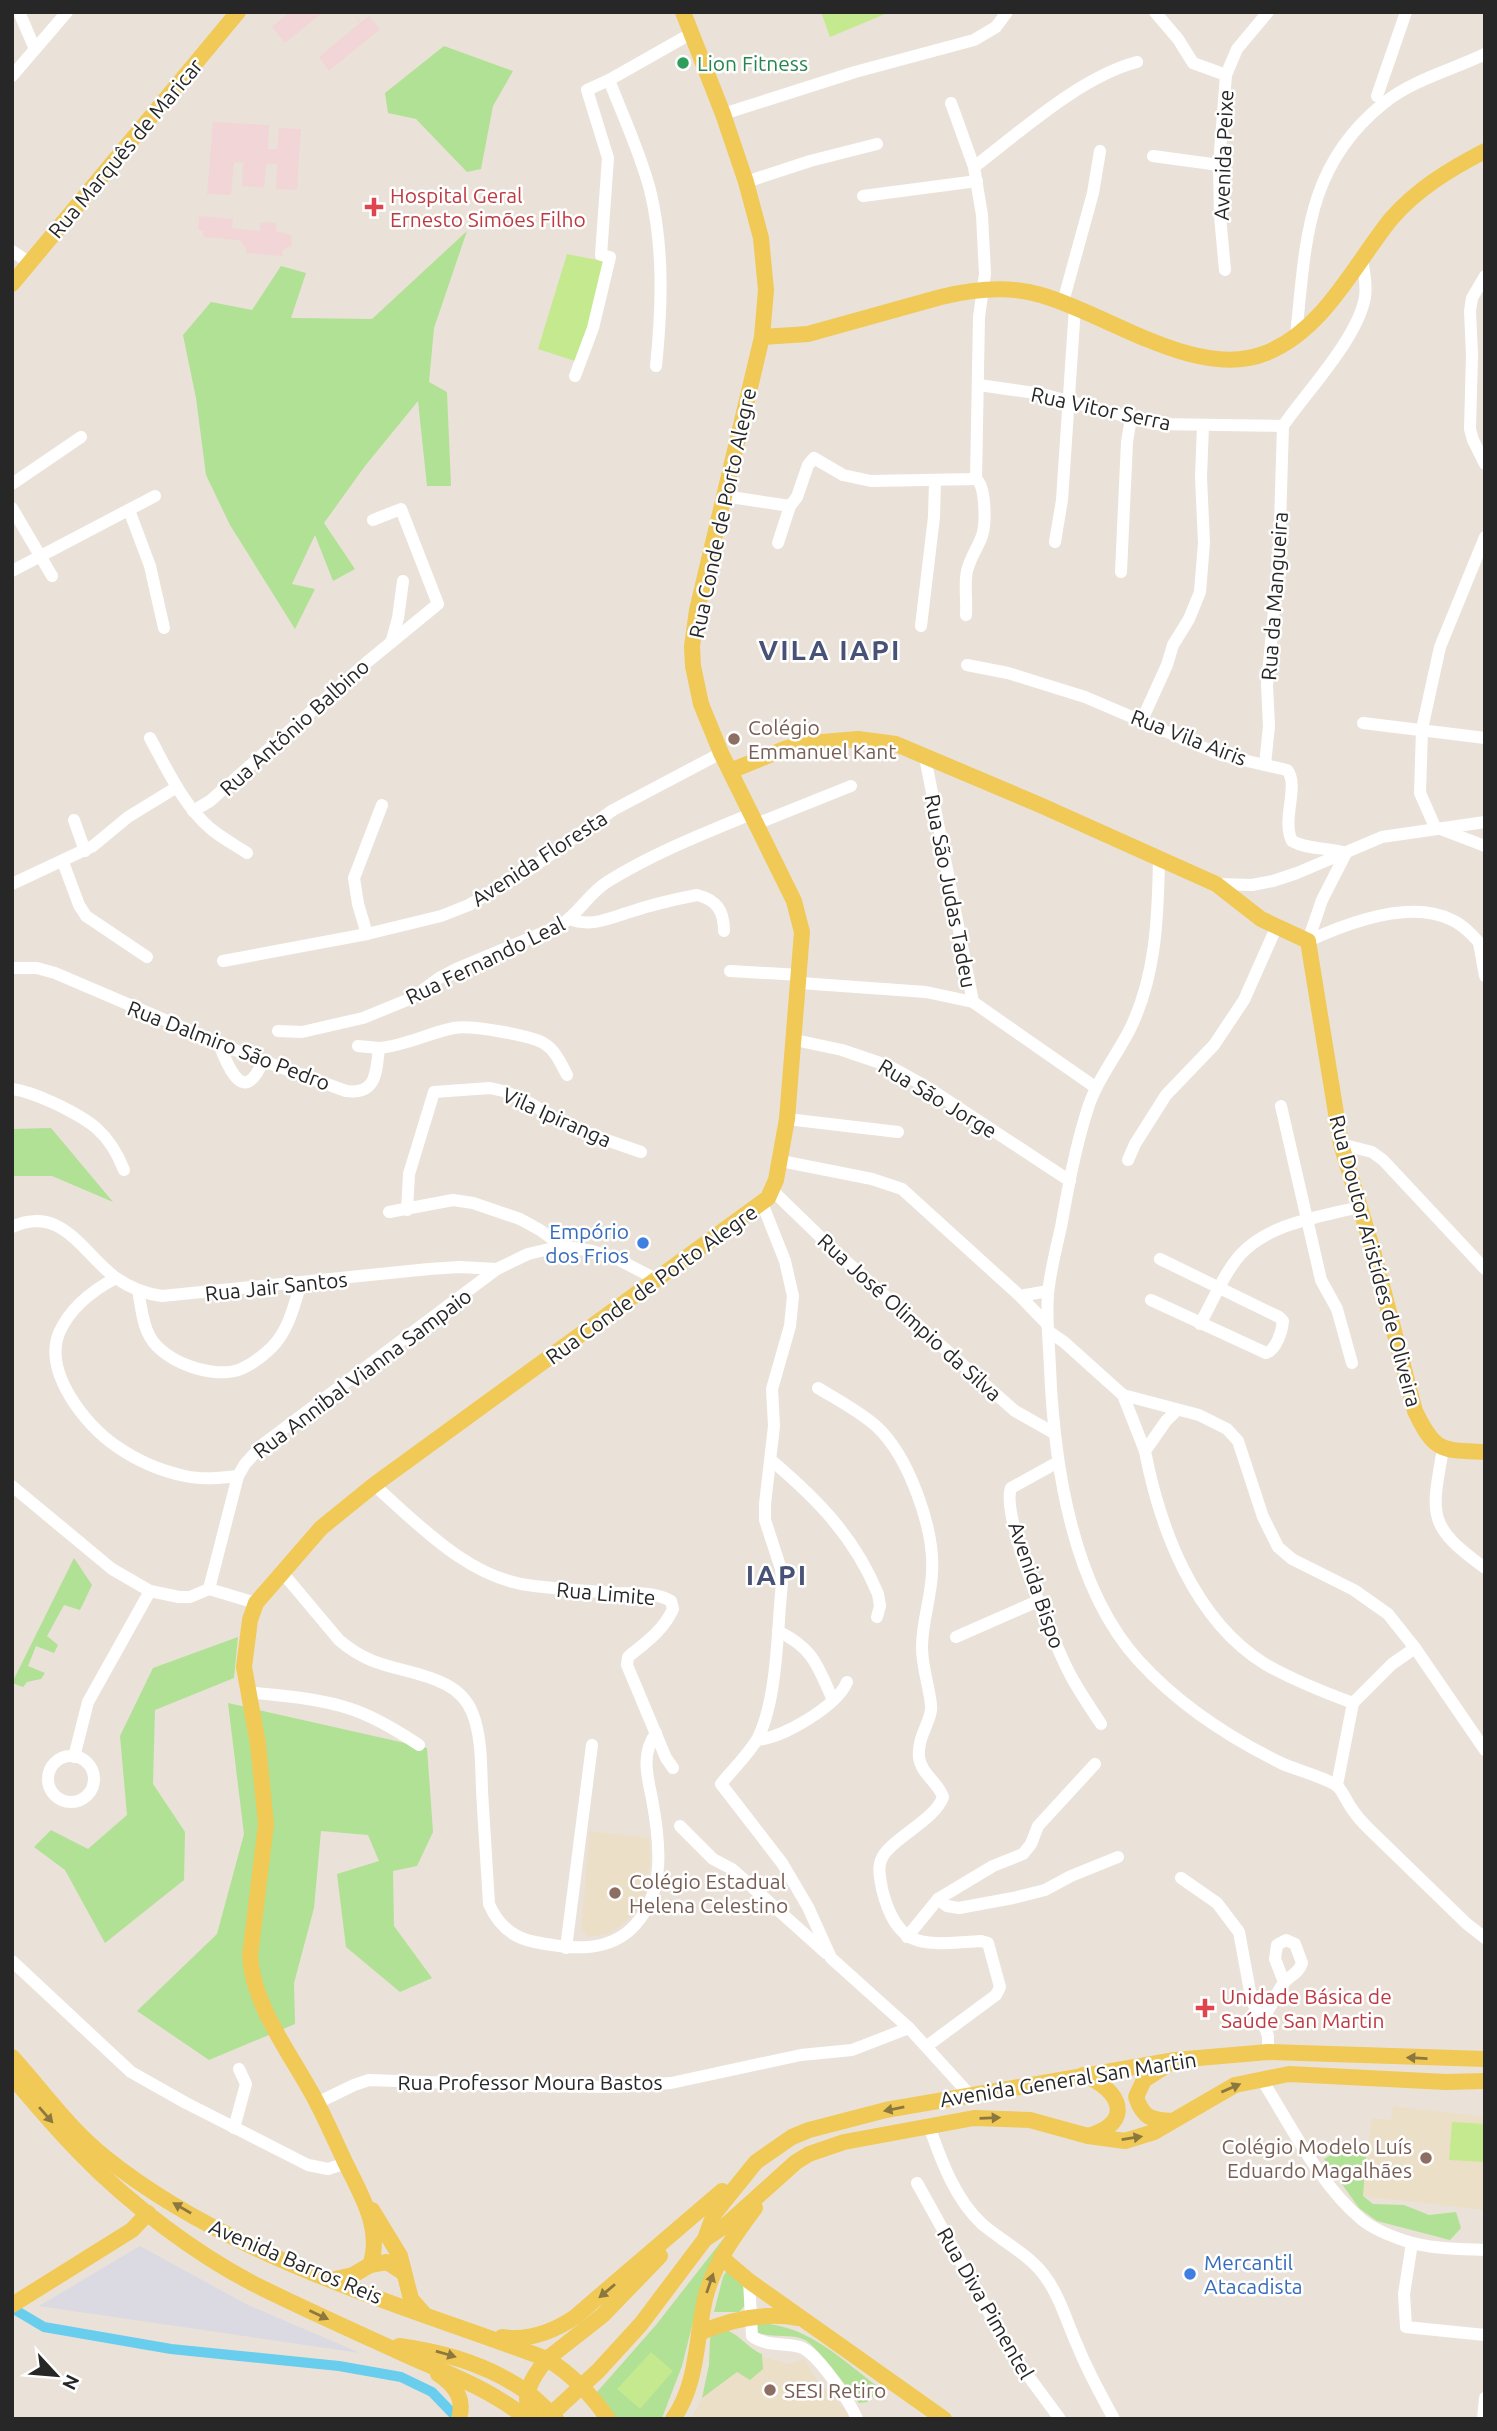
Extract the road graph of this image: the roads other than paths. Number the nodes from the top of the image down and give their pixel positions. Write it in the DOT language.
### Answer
graph roads {
  1 [pos="19,12"];
  2 [pos="66,12"];
  3 [pos="238,12"];
  4 [pos="683,12"];
  5 [pos="1007,12"];
  6 [pos="1155,12"];
  7 [pos="1268,12"];
  8 [pos="1406,12"];
  9 [pos="692,33"];
  10 [pos="35,48"];
  11 [pos="1485,54"];
  12 [pos="1137,62"];
  13 [pos="1226,75"];
  14 [pos="12,76"];
  15 [pos="609,80"];
  16 [pos="1377,96"];
  17 [pos="951,103"];
  18 [pos="723,114"];
  19 [pos="877,144"];
  20 [pos="1100,151"];
  21 [pos="1485,151"];
  22 [pos="1153,156"];
  23 [pos="1219,164"];
  24 [pos="974,167"];
  25 [pos="977,181"];
  26 [pos="746,182"];
  27 [pos="863,196"];
  28 [pos="12,251"];
  29 [pos="1362,259"];
  30 [pos="30,263"];
  31 [pos="1226,270"];
  32 [pos="1485,276"];
  33 [pos="12,284"];
  34 [pos="982,289"];
  35 [pos="1069,304"];
  36 [pos="1296,335"];
  37 [pos="762,337"];
  38 [pos="656,366"];
  39 [pos="575,376"];
  40 [pos="979,385"];
  41 [pos="1068,400"];
  42 [pos="1131,418"];
  43 [pos="1203,425"];
  44 [pos="1283,426"];
  45 [pos="81,437"];
  46 [pos="1485,464"];
  47 [pos="976,479"];
  48 [pos="935,481"];
  49 [pos="12,484"];
  50 [pos="155,496"];
  51 [pos="724,496"];
  52 [pos="790,506"];
  53 [pos="12,508"];
  54 [pos="129,510"];
  55 [pos="373,520"];
  56 [pos="1485,537"];
  57 [pos="1055,542"];
  58 [pos="778,543"];
  59 [pos="41,556"];
  60 [pos="12,571"];
  61 [pos="1121,572"];
  62 [pos="52,576"];
  63 [pos="403,581"];
  64 [pos="966,615"];
  65 [pos="920,626"];
  66 [pos="164,628"];
  67 [pos="392,641"];
  68 [pos="967,665"];
  69 [pos="1142,720"];
  70 [pos="1363,723"];
  71 [pos="1422,729"];
  72 [pos="150,738"];
  73 [pos="1485,738"];
  74 [pos="721,753"];
  75 [pos="925,757"];
  76 [pos="1265,765"];
  77 [pos="730,771"];
  78 [pos="851,786"];
  79 [pos="177,787"];
  80 [pos="382,805"];
  81 [pos="193,810"];
  82 [pos="753,819"];
  83 [pos="74,820"];
  84 [pos="1485,822"];
  85 [pos="1435,827"];
  86 [pos="1485,846"];
  87 [pos="85,851"];
  88 [pos="247,853"];
  89 [pos="1346,853"];
  90 [pos="1159,859"];
  91 [pos="63,862"];
  92 [pos="13,882"];
  93 [pos="1216,884"];
  94 [pos="570,919"];
  95 [pos="1276,928"];
  96 [pos="724,931"];
  97 [pos="367,934"];
  98 [pos="1308,940"];
  99 [pos="1482,946"];
  100 [pos="146,957"];
  101 [pos="223,961"];
  102 [pos="12,968"];
  103 [pos="730,971"];
  104 [pos="1485,976"];
  105 [pos="800,979"];
  106 [pos="973,1002"];
  107 [pos="278,1031"];
  108 [pos="794,1040"];
  109 [pos="218,1042"];
  110 [pos="358,1046"];
  111 [pos="379,1048"];
  112 [pos="263,1061"];
  113 [pos="567,1075"];
  114 [pos="1095,1087"];
  115 [pos="12,1089"];
  116 [pos="1281,1105"];
  117 [pos="787,1119"];
  118 [pos="898,1132"];
  119 [pos="1341,1144"];
  120 [pos="641,1152"];
  121 [pos="1128,1160"];
  122 [pos="781,1161"];
  123 [pos="124,1170"];
  124 [pos="1070,1181"];
  125 [pos="767,1197"];
  126 [pos="1359,1207"];
  127 [pos="407,1210"];
  128 [pos="389,1212"];
  129 [pos="1306,1221"];
  130 [pos="12,1227"];
  131 [pos="562,1246"];
  132 [pos="1160,1259"];
  133 [pos="497,1269"];
  134 [pos="1485,1269"];
  135 [pos="116,1278"];
  136 [pos="656,1279"];
  137 [pos="301,1283"];
  138 [pos="1220,1289"];
  139 [pos="138,1290"];
  140 [pos="1048,1292"];
  141 [pos="1020,1296"];
  142 [pos="1151,1300"];
  143 [pos="1200,1324"];
  144 [pos="1047,1327"];
  145 [pos="1352,1363"];
  146 [pos="818,1388"];
  147 [pos="1123,1395"];
  148 [pos="1177,1410"];
  149 [pos="1054,1433"];
  150 [pos="1443,1449"];
  151 [pos="1145,1451"];
  152 [pos="1485,1452"];
  153 [pos="771,1460"];
  154 [pos="1058,1462"];
  155 [pos="238,1476"];
  156 [pos="374,1485"];
  157 [pos="12,1486"];
  158 [pos="1485,1568"];
  159 [pos="282,1571"];
  160 [pos="209,1589"];
  161 [pos="150,1591"];
  162 [pos="1038,1601"];
  163 [pos="256,1603"];
  164 [pos="877,1617"];
  165 [pos="778,1631"];
  166 [pos="956,1637"];
  167 [pos="1415,1648"];
  168 [pos="847,1682"];
  169 [pos="247,1692"];
  170 [pos="833,1700"];
  171 [pos="1353,1703"];
  172 [pos="1101,1724"];
  173 [pos="656,1733"];
  174 [pos="757,1740"];
  175 [pos="419,1745"];
  176 [pos="592,1745"];
  177 [pos="1485,1750"];
  178 [pos="75,1757"];
  179 [pos="1096,1764"];
  180 [pos="673,1768"];
  181 [pos="1337,1785"];
  182 [pos="681,1826"];
  183 [pos="1118,1857"];
  184 [pos="1181,1878"];
  185 [pos="938,1899"];
  186 [pos="906,1937"];
  187 [pos="1485,1938"];
  188 [pos="565,1948"];
  189 [pos="831,1958"];
  190 [pos="12,1961"];
  191 [pos="1284,1982"];
  192 [pos="1262,2019"];
  193 [pos="909,2028"];
  194 [pos="926,2046"];
  195 [pos="1268,2052"];
  196 [pos="12,2057"];
  197 [pos="1485,2059"];
  198 [pos="1175,2060"];
  199 [pos="239,2069"];
  200 [pos="1082,2075"];
  201 [pos="12,2077"];
  202 [pos="1261,2078"];
  203 [pos="1485,2081"];
  204 [pos="969,2094"];
  205 [pos="317,2103"];
  206 [pos="1172,2121"];
  207 [pos="929,2126"];
  208 [pos="234,2127"];
  209 [pos="1088,2136"];
  210 [pos="756,2162"];
  211 [pos="346,2163"];
  212 [pos="784,2170"];
  213 [pos="127,2175"];
  214 [pos="917,2183"];
  215 [pos="359,2191"];
  216 [pos="148,2213"];
  217 [pos="695,2214"];
  218 [pos="705,2239"];
  219 [pos="1412,2243"];
  220 [pos="1485,2250"];
  221 [pos="722,2257"];
  222 [pos="370,2265"];
  223 [pos="404,2273"];
  224 [pos="331,2280"];
  225 [pos="749,2281"];
  226 [pos="12,2305"];
  227 [pos="425,2314"];
  228 [pos="750,2318"];
  229 [pos="804,2319"];
  230 [pos="475,2332"];
  231 [pos="699,2333"];
  232 [pos="1485,2335"];
  233 [pos="379,2343"];
  234 [pos="409,2357"];
  235 [pos="547,2359"];
  236 [pos="527,2393"];
  237 [pos="1485,2398"];
  238 [pos="459,2419"];
  239 [pos="527,2419"];
  240 [pos="533,2419"];
  241 [pos="546,2419"];
  242 [pos="556,2419"];
  243 [pos="608,2419"];
  244 [pos="673,2419"];
  245 [pos="857,2419"];
  246 [pos="944,2419"];
  247 [pos="1060,2419"];
  248 [pos="1114,2419"];
  249 [pos="1483,2419"];
  1 -- 10 [label="street"];
  2 -- 10 [label="street"];
  3 -- 30 [label="main road, Rua Marquês de Maricar"];
  4 -- 9 [label="main road, Rua Conde de Porto Alegre"];
  5 -- 18 [label="street"];
  6 -- 13 [label="street"];
  7 -- 13 [label="street, Avenida Peixe"];
  8 -- 16 [label="street"];
  9 -- 15 [label="street"];
  9 -- 18 [label="main road, Rua Conde de Porto Alegre"];
  10 -- 14 [label="street"];
  11 -- 36 [label="street"];
  12 -- 24 [label="street"];
  13 -- 23 [label="street, Avenida Peixe"];
  15 -- 38 [label="street"];
  15 -- 39 [label="street"];
  17 -- 24 [label="street"];
  18 -- 26 [label="main road, Rua Conde de Porto Alegre"];
  19 -- 26 [label="street"];
  20 -- 35 [label="street"];
  21 -- 29 [label="main road"];
  22 -- 23 [label="street"];
  23 -- 31 [label="street, Avenida Peixe"];
  24 -- 25 [label="street"];
  25 -- 27 [label="street"];
  25 -- 34 [label="street"];
  26 -- 37 [label="main road, Rua Conde de Porto Alegre"];
  28 -- 30 [label="street"];
  29 -- 36 [label="main road"];
  29 -- 44 [label="street"];
  30 -- 33 [label="main road, Rua Marquês de Maricar"];
  32 -- 46 [label="street"];
  34 -- 35 [label="main road"];
  34 -- 37 [label="main road"];
  34 -- 40 [label="street"];
  35 -- 36 [label="main road"];
  35 -- 41 [label="street"];
  37 -- 51 [label="main road, Rua Conde de Porto Alegre"];
  40 -- 41 [label="street, Rua Vitor Serra"];
  40 -- 47 [label="street"];
  41 -- 42 [label="street, Rua Vitor Serra"];
  41 -- 57 [label="street"];
  42 -- 43 [label="street, Rua Vitor Serra"];
  42 -- 61 [label="street"];
  43 -- 44 [label="street, Rua Vitor Serra"];
  43 -- 69 [label="street"];
  44 -- 76 [label="street, Rua da Mangueira"];
  45 -- 49 [label="street"];
  47 -- 48 [label="street"];
  47 -- 64 [label="street"];
  48 -- 52 [label="street"];
  48 -- 65 [label="street"];
  50 -- 54 [label="street"];
  51 -- 52 [label="street"];
  51 -- 74 [label="main road, Rua Conde de Porto Alegre"];
  52 -- 58 [label="street"];
  53 -- 59 [label="street"];
  54 -- 59 [label="street"];
  54 -- 66 [label="street"];
  55 -- 67 [label="street, Rua Antônio Balbino"];
  56 -- 71 [label="street"];
  59 -- 60 [label="street"];
  59 -- 62 [label="street"];
  63 -- 67 [label="street"];
  67 -- 81 [label="street, Rua Antônio Balbino"];
  68 -- 69 [label="street, Rua Vila Airis"];
  69 -- 76 [label="street, Rua Vila Airis"];
  70 -- 71 [label="street"];
  71 -- 73 [label="street"];
  71 -- 85 [label="street"];
  72 -- 79 [label="street"];
  74 -- 77 [label="main road, Rua Conde de Porto Alegre"];
  74 -- 97 [label="street, Avenida Floresta"];
  75 -- 77 [label="main road"];
  75 -- 90 [label="main road"];
  75 -- 106 [label="street, Rua São Judas Tadeu"];
  76 -- 89 [label="street, Rua Vila Airis"];
  77 -- 82 [label="main road, Rua Conde de Porto Alegre"];
  78 -- 82 [label="street, Rua Fernando Leal"];
  79 -- 81 [label="street"];
  79 -- 87 [label="street"];
  80 -- 97 [label="street"];
  81 -- 88 [label="street"];
  82 -- 94 [label="street, Rua Fernando Leal"];
  82 -- 105 [label="main road, Rua Conde de Porto Alegre"];
  83 -- 87 [label="street"];
  84 -- 85 [label="street"];
  85 -- 86 [label="street"];
  85 -- 89 [label="street"];
  87 -- 91 [label="street"];
  89 -- 93 [label="street"];
  89 -- 98 [label="street, Rua Doutor Aristídes de Oliveira"];
  90 -- 93 [label="main road"];
  90 -- 114 [label="street"];
  91 -- 92 [label="street"];
  91 -- 100 [label="street"];
  93 -- 95 [label="main road"];
  94 -- 96 [label="street"];
  94 -- 107 [label="street, Rua Fernando Leal"];
  95 -- 98 [label="main road"];
  95 -- 121 [label="street"];
  97 -- 101 [label="street, Avenida Floresta"];
  98 -- 99 [label="street"];
  98 -- 119 [label="main road, Rua Doutor Aristídes de Oliveira"];
  99 -- 104 [label="street"];
  102 -- 109 [label="street, Rua Dalmiro São Pedro"];
  103 -- 105 [label="street"];
  105 -- 106 [label="street"];
  105 -- 108 [label="main road, Rua Conde de Porto Alegre"];
  106 -- 114 [label="street, Rua São Judas Tadeu"];
  108 -- 117 [label="main road, Rua Conde de Porto Alegre"];
  108 -- 124 [label="street, Rua São Jorge"];
  109 -- 112 [label="street, Rua Dalmiro São Pedro"];
  109 -- 112 [label="street"];
  110 -- 111 [label="street"];
  111 -- 112 [label="street, Rua Dalmiro São Pedro"];
  111 -- 113 [label="street"];
  114 -- 124 [label="street"];
  115 -- 123 [label="street"];
  116 -- 129 [label="street"];
  117 -- 118 [label="street"];
  117 -- 122 [label="main road, Rua Conde de Porto Alegre"];
  119 -- 126 [label="main road, Rua Doutor Aristídes de Oliveira"];
  119 -- 134 [label="street"];
  120 -- 127 [label="street, Vila Ipiranga"];
  122 -- 125 [label="main road, Rua Conde de Porto Alegre"];
  122 -- 141 [label="street"];
  124 -- 140 [label="street"];
  125 -- 136 [label="main road, Rua Conde de Porto Alegre"];
  125 -- 149 [label="street, Rua José Olimpio da Silva"];
  125 -- 153 [label="street"];
  126 -- 129 [label="street"];
  126 -- 150 [label="main road, Rua Doutor Aristídes de Oliveira"];
  127 -- 128 [label="street"];
  127 -- 131 [label="street"];
  129 -- 138 [label="street"];
  129 -- 145 [label="street"];
  130 -- 135 [label="street, Rua Jair Santos"];
  131 -- 133 [label="street, Rua Jair Santos"];
  131 -- 136 [label="street"];
  132 -- 138 [label="street"];
  133 -- 137 [label="street, Rua Jair Santos"];
  133 -- 155 [label="street, Rua Annibal Vianna Sampaio"];
  135 -- 139 [label="street, Rua Jair Santos"];
  135 -- 155 [label="street, Rua Annibal Vianna Sampaio"];
  136 -- 156 [label="main road, Rua Conde de Porto Alegre"];
  137 -- 139 [label="street, Rua Jair Santos"];
  137 -- 139 [label="street"];
  138 -- 143 [label="street"];
  138 -- 143 [label="street"];
  140 -- 141 [label="street"];
  140 -- 144 [label="street"];
  141 -- 144 [label="street"];
  142 -- 143 [label="street"];
  144 -- 147 [label="street"];
  144 -- 149 [label="street"];
  146 -- 186 [label="street"];
  147 -- 148 [label="street"];
  147 -- 151 [label="street"];
  148 -- 151 [label="street"];
  148 -- 167 [label="street"];
  149 -- 154 [label="street"];
  150 -- 152 [label="main road"];
  150 -- 158 [label="street"];
  151 -- 171 [label="street"];
  153 -- 164 [label="street"];
  153 -- 165 [label="street"];
  154 -- 162 [label="street, Avenida Bispo"];
  154 -- 181 [label="street"];
  155 -- 160 [label="street"];
  156 -- 159 [label="main road, Rua Conde de Porto Alegre"];
  156 -- 173 [label="street, Rua Limite"];
  157 -- 161 [label="street"];
  159 -- 163 [label="main road, Rua Conde de Porto Alegre"];
  159 -- 188 [label="street"];
  160 -- 161 [label="street"];
  160 -- 163 [label="street"];
  161 -- 178 [label="street"];
  162 -- 166 [label="street"];
  162 -- 172 [label="street, Avenida Bispo"];
  163 -- 169 [label="main road, Rua Conde de Porto Alegre"];
  165 -- 170 [label="street"];
  165 -- 174 [label="street"];
  167 -- 171 [label="street"];
  167 -- 177 [label="street"];
  168 -- 170 [label="street"];
  169 -- 175 [label="street"];
  169 -- 205 [label="main road, Rua Conde de Porto Alegre"];
  170 -- 174 [label="street"];
  171 -- 181 [label="street"];
  173 -- 180 [label="street, Rua Limite"];
  173 -- 188 [label="street"];
  174 -- 189 [label="street"];
  176 -- 188 [label="street"];
  179 -- 185 [label="street"];
  181 -- 187 [label="street"];
  182 -- 189 [label="street"];
  183 -- 185 [label="street"];
  184 -- 192 [label="street"];
  185 -- 186 [label="street"];
  186 -- 194 [label="street"];
  189 -- 193 [label="street"];
  190 -- 208 [label="street"];
  191 -- 192 [label="street"];
  192 -- 195 [label="street"];
  193 -- 194 [label="street"];
  193 -- 205 [label="street, Rua Professor Moura Bastos"];
  194 -- 204 [label="street"];
  197 -- 195 [label="main road, Avenida General San Martin, one-way"];
  195 -- 198 [label="main road, Avenida General San Martin"];
  196 -- 213 [label="main road, Avenida Barros Reis"];
  198 -- 200 [label="main road, Avenida General San Martin"];
  198 -- 206 [label="main road"];
  199 -- 208 [label="street"];
  200 -- 204 [label="main road, Avenida General San Martin"];
  200 -- 209 [label="main road"];
  201 -- 216 [label="main road, Avenida Barros Reis, one-way"];
  202 -- 203 [label="main road, Avenida General San Martin"];
  206 -- 202 [label="main road, Avenida General San Martin, one-way"];
  202 -- 219 [label="street"];
  204 -- 210 [label="main road, Avenida General San Martin, one-way"];
  205 -- 211 [label="main road, Rua Conde de Porto Alegre"];
  209 -- 206 [label="main road, Avenida General San Martin, one-way"];
  207 -- 209 [label="main road, Avenida General San Martin, one-way"];
  207 -- 212 [label="main road, Avenida General San Martin"];
  207 -- 248 [label="street, Rua Diva Pimentel"];
  208 -- 211 [label="street"];
  210 -- 217 [label="main road"];
  210 -- 218 [label="main road, Avenida General San Martin"];
  211 -- 215 [label="main road, Rua Conde de Porto Alegre"];
  212 -- 218 [label="main road, Avenida General San Martin"];
  212 -- 221 [label="main road"];
  213 -- 216 [label="main road"];
  224 -- 213 [label="main road, Avenida Barros Reis, one-way"];
  214 -- 247 [label="street, Rua Diva Pimentel"];
  215 -- 222 [label="main road, Rua Conde de Porto Alegre"];
  215 -- 223 [label="main road, Rua Conde de Porto Alegre"];
  216 -- 226 [label="main road"];
  216 -- 233 [label="main road, Avenida Barros Reis, one-way"];
  217 -- 230 [label="main road, one-way"];
  217 -- 235 [label="main road"];
  218 -- 241 [label="main road, Avenida General San Martin"];
  219 -- 220 [label="street"];
  219 -- 232 [label="street"];
  221 -- 225 [label="main road"];
  231 -- 221 [label="main road, one-way"];
  222 -- 223 [label="main road"];
  222 -- 224 [label="main road"];
  223 -- 227 [label="main road, Rua Conde de Porto Alegre"];
  224 -- 227 [label="main road, Avenida Barros Reis"];
  225 -- 228 [label="street"];
  225 -- 229 [label="main road"];
  227 -- 230 [label="main road, Avenida Barros Reis"];
  228 -- 229 [label="main road"];
  228 -- 231 [label="main road"];
  228 -- 245 [label="street"];
  229 -- 246 [label="main road"];
  230 -- 235 [label="main road, Avenida Barros Reis"];
  231 -- 244 [label="main road"];
  233 -- 234 [label="main road, Avenida Barros Reis"];
  233 -- 236 [label="main road, one-way"];
  234 -- 238 [label="main road"];
  234 -- 239 [label="main road, Avenida Barros Reis"];
  235 -- 236 [label="main road"];
  235 -- 243 [label="main road, Avenida Barros Reis"];
  236 -- 240 [label="main road"];
  236 -- 242 [label="main road"];
  237 -- 249 [label="street"];
}
